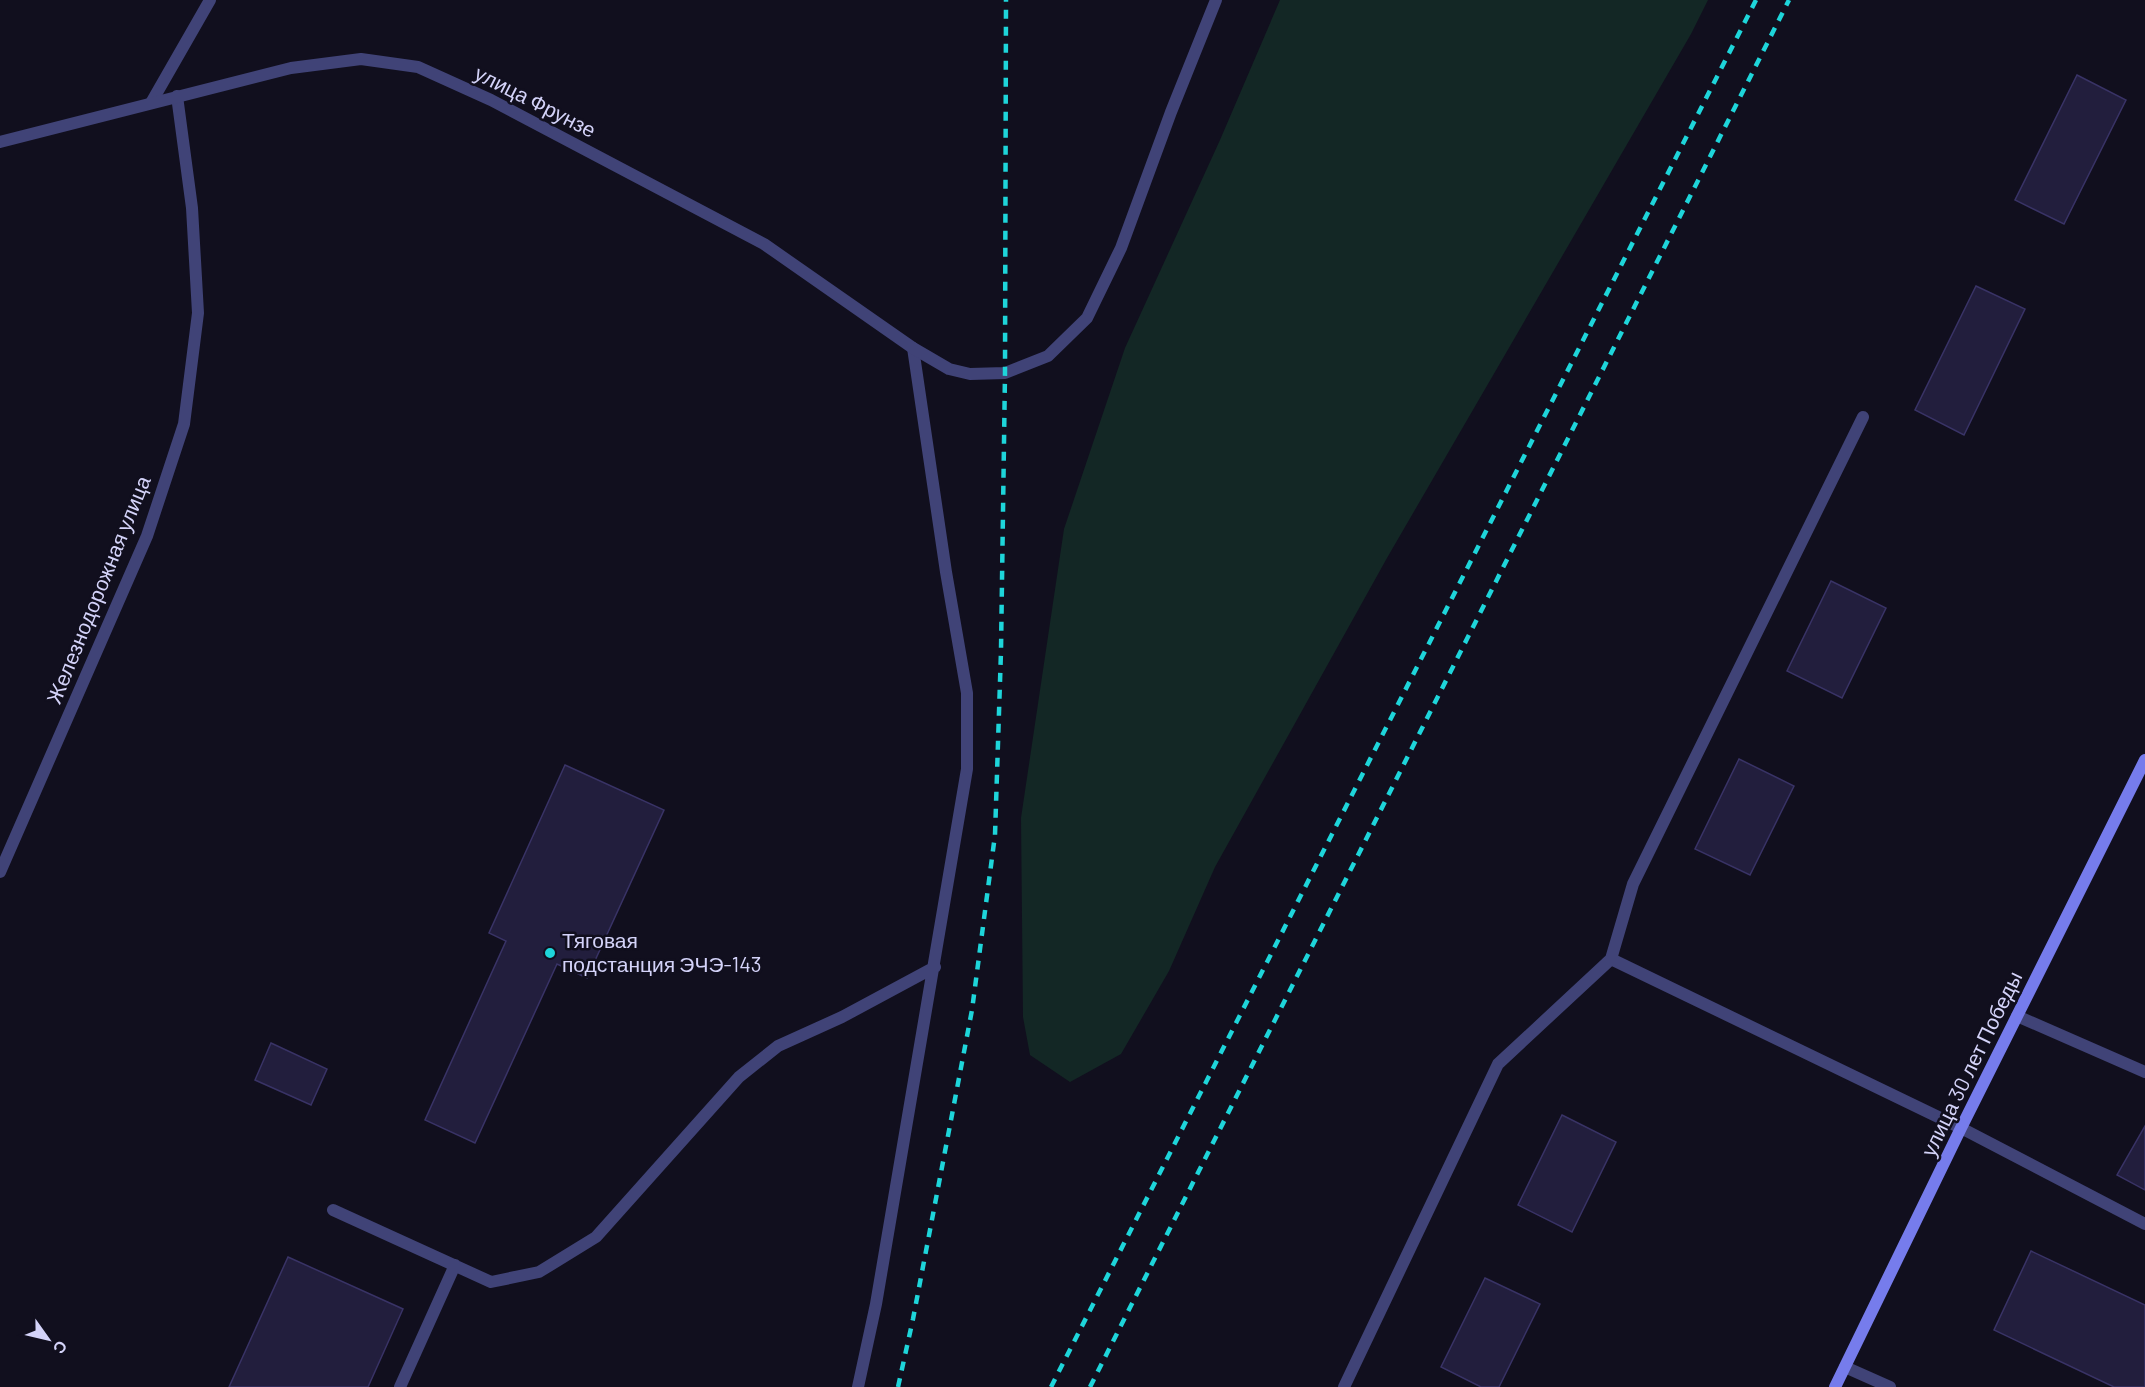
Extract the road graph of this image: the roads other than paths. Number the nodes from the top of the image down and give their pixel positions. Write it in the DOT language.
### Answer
graph roads {
  1 [pos="210,0"];
  2 [pos="1216,0"];
  3 [pos="177,96"];
  4 [pos="151,103"];
  5 [pos="0,142"];
  6 [pos="913,348"];
  7 [pos="1863,417"];
  8 [pos="2145,760"];
  9 [pos="0,872"];
  10 [pos="1611,959"];
  11 [pos="934,967"];
  12 [pos="2017,1016"];
  13 [pos="2145,1072"];
  14 [pos="1961,1128"];
  15 [pos="333,1210"];
  16 [pos="2145,1224"];
  17 [pos="455,1265"];
  18 [pos="1845,1367"];
  19 [pos="400,1387"];
  20 [pos="858,1387"];
  21 [pos="1344,1387"];
  22 [pos="1835,1387"];
  23 [pos="1890,1387"];
  1 -- 4 [label="street"];
  2 -- 6 [label="street, улица Фрунзе"];
  3 -- 4 [label="street, улица Фрунзе"];
  3 -- 6 [label="street, улица Фрунзе"];
  3 -- 9 [label="street, Железнодорожная улица"];
  4 -- 5 [label="street, улица Фрунзе"];
  6 -- 11 [label="street"];
  7 -- 10 [label="street"];
  8 -- 12 [label="main road, улица 30 лет Победы"];
  10 -- 14 [label="street"];
  10 -- 21 [label="street"];
  11 -- 17 [label="street"];
  11 -- 20 [label="street"];
  12 -- 13 [label="street"];
  12 -- 14 [label="main road, улица 30 лет Победы"];
  14 -- 16 [label="street"];
  14 -- 18 [label="main road, улица 30 лет Победы"];
  15 -- 17 [label="street"];
  17 -- 19 [label="street"];
  18 -- 22 [label="main road, улица 30 лет Победы"];
  18 -- 23 [label="street"];
}
